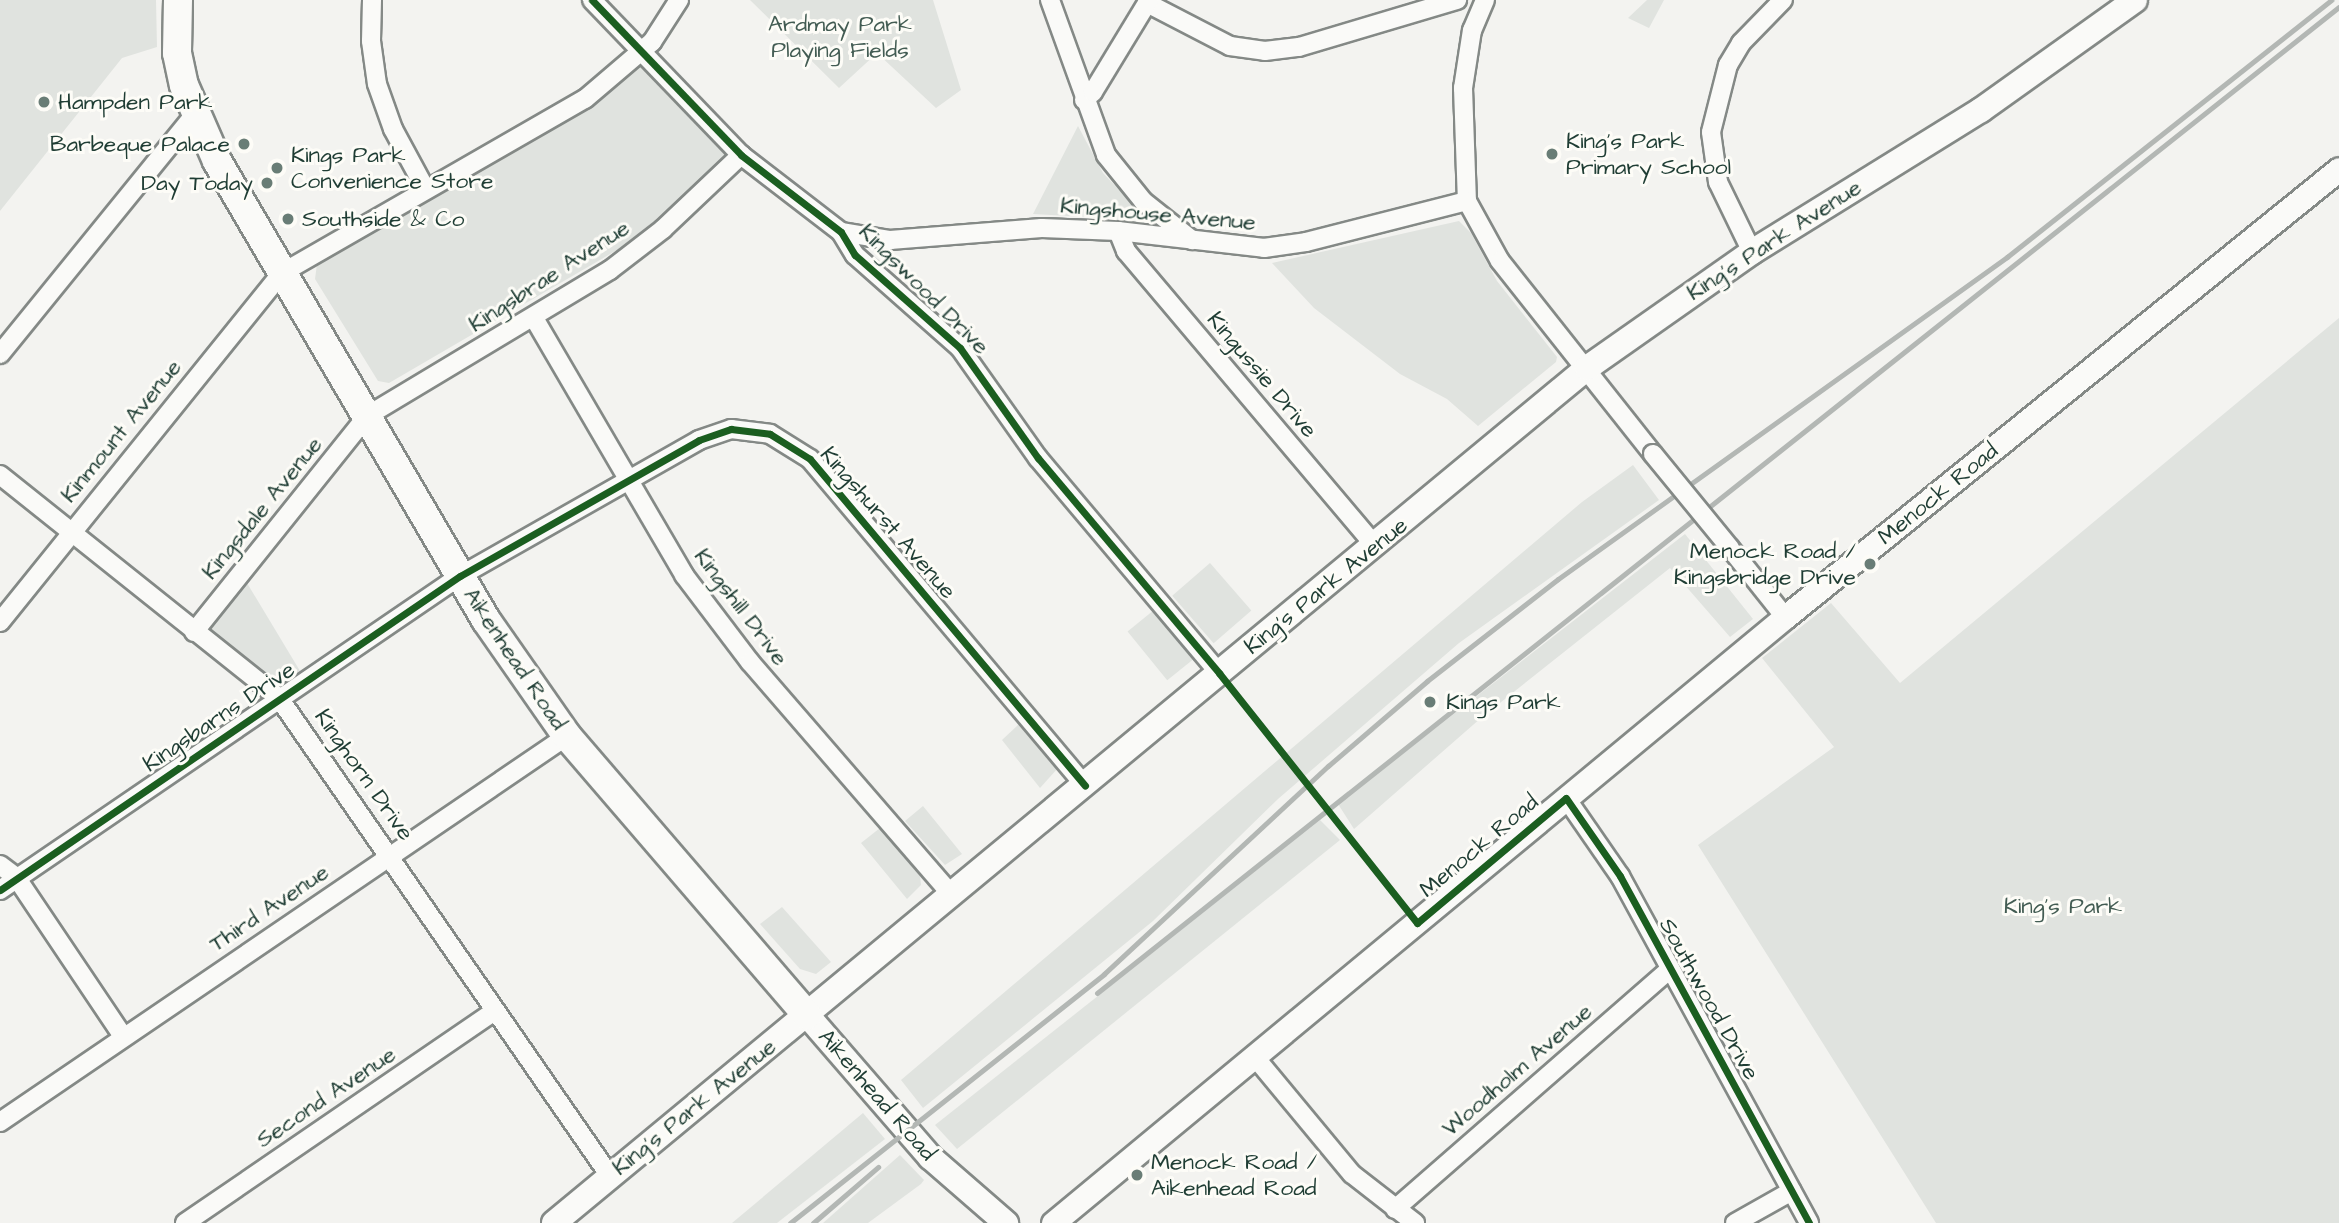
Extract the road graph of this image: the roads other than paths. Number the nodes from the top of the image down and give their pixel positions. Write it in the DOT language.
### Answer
graph roads {
  1 [pos="178,0"];
  2 [pos="372,0"];
  3 [pos="592,0"];
  4 [pos="679,0"];
  5 [pos="1050,0"];
  6 [pos="1457,0"];
  7 [pos="1485,0"];
  8 [pos="1783,0"];
  9 [pos="2135,0"];
  10 [pos="1148,1"];
  11 [pos="643,51"];
  12 [pos="1084,100"];
  13 [pos="194,115"];
  14 [pos="741,155"];
  15 [pos="2339,169"];
  16 [pos="426,190"];
  17 [pos="1467,201"];
  18 [pos="1118,231"];
  19 [pos="841,232"];
  20 [pos="1192,240"];
  21 [pos="1752,252"];
  22 [pos="282,273"];
  23 [pos="534,318"];
  24 [pos="0,354"];
  25 [pos="1587,368"];
  26 [pos="367,416"];
  27 [pos="0,475"];
  28 [pos="629,478"];
  29 [pos="72,532"];
  30 [pos="1375,546"];
  31 [pos="460,576"];
  32 [pos="1785,617"];
  33 [pos="0,622"];
  34 [pos="194,632"];
  35 [pos="1220,673"];
  36 [pos="279,698"];
  37 [pos="567,736"];
  38 [pos="1085,786"];
  39 [pos="1566,798"];
  40 [pos="391,856"];
  41 [pos="0,865"];
  42 [pos="16,877"];
  43 [pos="0,890"];
  44 [pos="952,895"];
  45 [pos="1670,969"];
  46 [pos="495,1011"];
  47 [pos="807,1015"];
  48 [pos="123,1035"];
  49 [pos="1254,1056"];
  50 [pos="0,1122"];
  51 [pos="610,1177"];
  52 [pos="1792,1191"];
  53 [pos="1395,1209"];
  54 [pos="185,1223"];
  55 [pos="554,1223"];
  56 [pos="1006,1223"];
  57 [pos="1053,1223"];
  58 [pos="1415,1223"];
  59 [pos="1735,1223"];
  60 [pos="1809,1223"];
  1 -- 13 [label="main road, Aikenhead Road"];
  2 -- 16 [label="street"];
  3 -- 11 [label="street, Kingswood Drive"];
  4 -- 11 [label="street"];
  5 -- 12 [label="street"];
  6 -- 10 [label="street"];
  7 -- 17 [label="street"];
  8 -- 21 [label="street"];
  9 -- 21 [label="main road, King's Park Avenue"];
  10 -- 12 [label="street"];
  11 -- 14 [label="street, Kingswood Drive"];
  11 -- 16 [label="street"];
  12 -- 20 [label="street"];
  13 -- 22 [label="main road, Aikenhead Road"];
  13 -- 24 [label="street"];
  14 -- 19 [label="street, Kingswood Drive"];
  14 -- 23 [label="street, Kingsbrae Avenue"];
  15 -- 32 [label="street, Menock Road"];
  16 -- 22 [label="street"];
  17 -- 20 [label="street, Kingshouse Avenue"];
  17 -- 25 [label="street"];
  18 -- 19 [label="street, Kingshouse Avenue"];
  18 -- 20 [label="street, Kingshouse Avenue"];
  18 -- 30 [label="street, Kingussie Drive"];
  19 -- 35 [label="street, Kingswood Drive"];
  21 -- 25 [label="main road, King's Park Avenue"];
  22 -- 26 [label="main road, Aikenhead Road"];
  22 -- 29 [label="street, Kinmount Avenue"];
  23 -- 26 [label="street, Kingsbrae Avenue"];
  23 -- 28 [label="street, Kingshill Drive"];
  25 -- 30 [label="main road, King's Park Avenue"];
  25 -- 32 [label="street, bridge"];
  26 -- 31 [label="main road, Aikenhead Road"];
  26 -- 34 [label="street, Kingsdale Avenue"];
  27 -- 29 [label="street, Kinghorn Drive"];
  28 -- 31 [label="street, Kingshurst Avenue"];
  28 -- 38 [label="street, Kingshurst Avenue"];
  28 -- 44 [label="street, Kingshill Drive"];
  29 -- 33 [label="street, Kinmount Avenue"];
  29 -- 34 [label="street, Kinghorn Drive"];
  30 -- 35 [label="main road, King's Park Avenue"];
  31 -- 36 [label="street, Kingsbarns Drive"];
  31 -- 37 [label="main road, Aikenhead Road"];
  32 -- 39 [label="street, Menock Road"];
  34 -- 36 [label="street, Kinghorn Drive"];
  35 -- 38 [label="main road, King's Park Avenue"];
  36 -- 40 [label="street, Kinghorn Drive"];
  36 -- 42 [label="street, Kingsbarns Drive"];
  37 -- 40 [label="street, Third Avenue"];
  37 -- 47 [label="main road, Aikenhead Road"];
  38 -- 44 [label="main road, King's Park Avenue"];
  39 -- 45 [label="street, Southwood Drive"];
  39 -- 49 [label="street, Menock Road"];
  40 -- 46 [label="street, Kinghorn Drive"];
  40 -- 48 [label="street, Third Avenue"];
  41 -- 42 [label="street"];
  42 -- 43 [label="street, Kingsbarns Drive"];
  42 -- 48 [label="street"];
  44 -- 47 [label="main road, King's Park Avenue"];
  45 -- 52 [label="street, Southwood Drive"];
  45 -- 53 [label="street, Woodholm Avenue"];
  46 -- 51 [label="street, Kinghorn Drive"];
  46 -- 54 [label="street, Second Avenue"];
  47 -- 51 [label="main road, King's Park Avenue"];
  47 -- 56 [label="main road, Aikenhead Road"];
  48 -- 50 [label="street, Third Avenue"];
  49 -- 53 [label="street"];
  49 -- 57 [label="street, Menock Road"];
  51 -- 55 [label="main road, King's Park Avenue"];
  52 -- 59 [label="street"];
  52 -- 60 [label="street, Southwood Drive"];
  53 -- 58 [label="street"];
}
